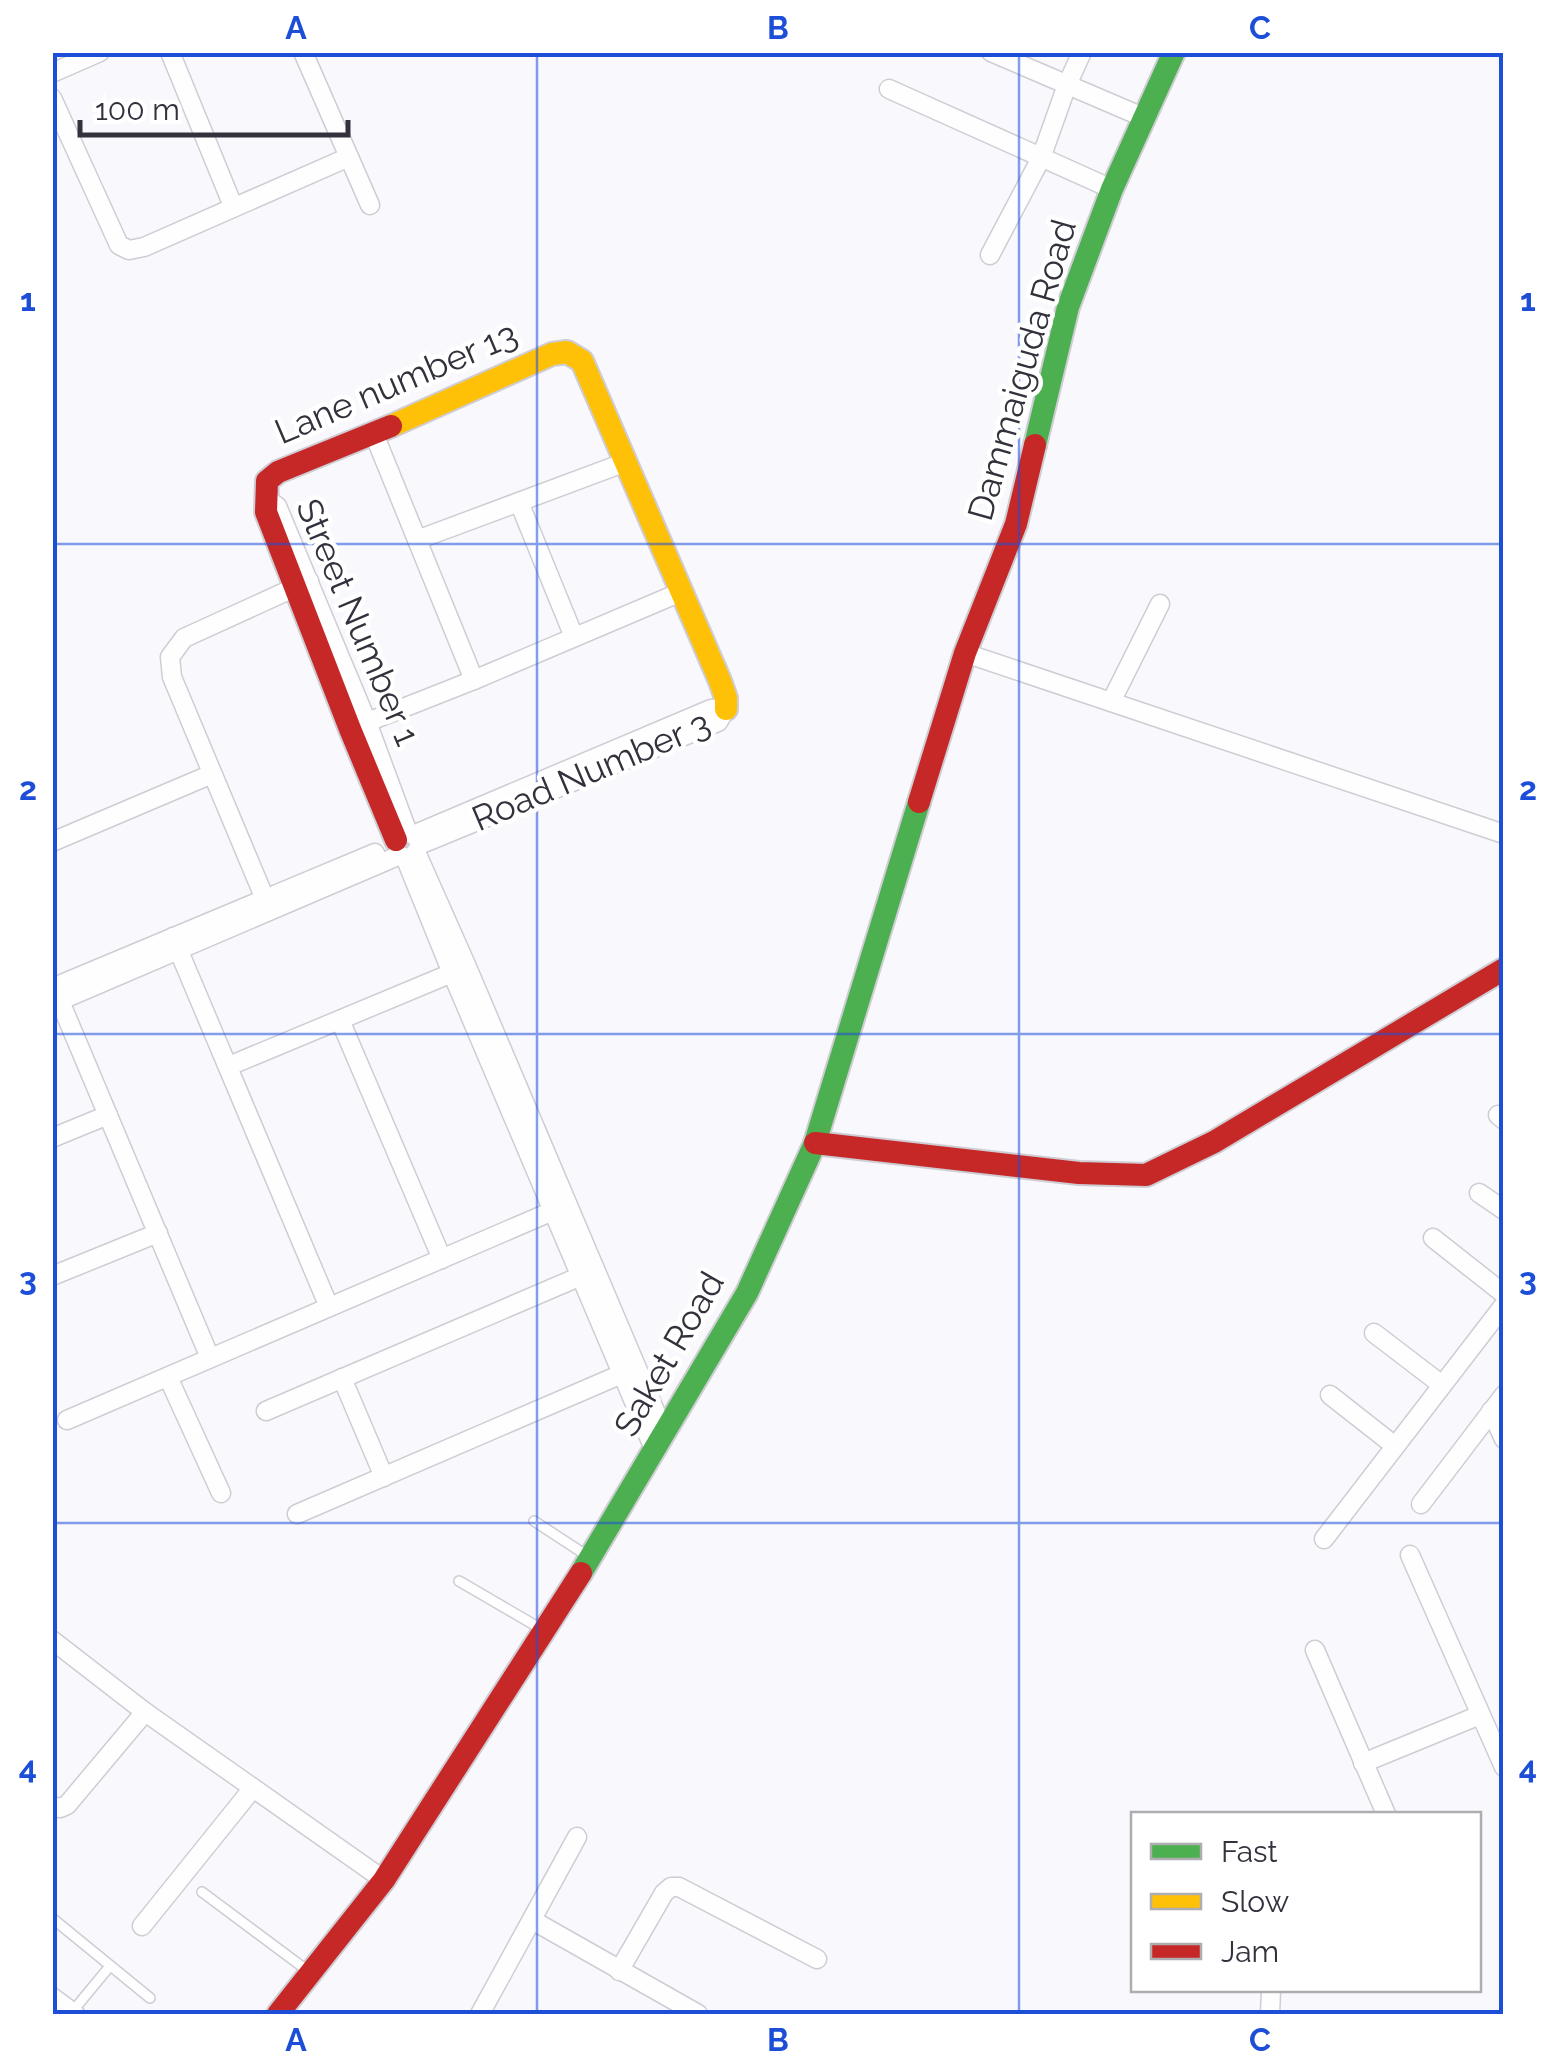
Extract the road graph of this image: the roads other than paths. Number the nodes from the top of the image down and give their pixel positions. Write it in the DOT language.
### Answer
graph roads {
  1 [pos="100,52"];
  2 [pos="170,52"];
  3 [pos="303,52"];
  4 [pos="990,52"];
  5 [pos="1082,52"];
  6 [pos="1171,53"];
  7 [pos="52,72"];
  8 [pos="1067,86"];
  9 [pos="890,89"];
  10 [pos="52,98"];
  11 [pos="1145,118"];
  12 [pos="349,156"];
  13 [pos="1040,158"];
  14 [pos="1112,189"];
  15 [pos="370,205"];
  16 [pos="233,206"];
  17 [pos="990,255"];
  18 [pos="374,434"];
  19 [pos="626,462"];
  20 [pos="267,499"];
  21 [pos="519,502"];
  22 [pos="417,540"];
  23 [pos="303,584"];
  24 [pos="681,592"];
  25 [pos="1160,604"];
  26 [pos="574,637"];
  27 [pos="965,654"];
  28 [pos="474,680"];
  29 [pos="1110,702"];
  30 [pos="726,709"];
  31 [pos="358,726"];
  32 [pos="212,774"];
  33 [pos="1503,832"];
  34 [pos="52,842"];
  35 [pos="407,845"];
  36 [pos="264,899"];
  37 [pos="176,944"];
  38 [pos="1504,968"];
  39 [pos="452,973"];
  40 [pos="54,995"];
  41 [pos="340,1020"];
  42 [pos="229,1066"];
  43 [pos="108,1115"];
  44 [pos="52,1138"];
  45 [pos="815,1143"];
  46 [pos="1479,1193"];
  47 [pos="560,1208"];
  48 [pos="1504,1210"];
  49 [pos="158,1233"];
  50 [pos="1433,1238"];
  51 [pos="442,1259"];
  52 [pos="52,1276"];
  53 [pos="581,1276"];
  54 [pos="1504,1294"];
  55 [pos="1504,1305"];
  56 [pos="329,1307"];
  57 [pos="1374,1333"];
  58 [pos="210,1358"];
  59 [pos="629,1371"];
  60 [pos="168,1376"];
  61 [pos="342,1378"];
  62 [pos="1442,1385"];
  63 [pos="1504,1394"];
  64 [pos="1330,1395"];
  65 [pos="266,1411"];
  66 [pos="1491,1412"];
  67 [pos="66,1420"];
  68 [pos="659,1440"];
  69 [pos="1504,1440"];
  70 [pos="1395,1446"];
  71 [pos="384,1477"];
  72 [pos="220,1493"];
  73 [pos="1421,1504"];
  74 [pos="297,1514"];
  75 [pos="534,1522"];
  76 [pos="1324,1539"];
  77 [pos="1410,1555"];
  78 [pos="590,1557"];
  79 [pos="459,1580"];
  80 [pos="544,1630"];
  81 [pos="52,1640"];
  82 [pos="1315,1650"];
  83 [pos="145,1712"];
  84 [pos="1480,1715"];
  85 [pos="1362,1762"];
  86 [pos="1504,1767"];
  87 [pos="253,1788"];
  88 [pos="52,1806"];
  89 [pos="1385,1812"];
  90 [pos="577,1837"];
  91 [pos="384,1880"];
  92 [pos="202,1892"];
  93 [pos="52,1918"];
  94 [pos="532,1920"];
  95 [pos="142,1926"];
  96 [pos="817,1959"];
  97 [pos="110,1966"];
  98 [pos="619,1971"];
  99 [pos="310,1973"];
  100 [pos="52,1997"];
  101 [pos="150,1998"];
  102 [pos="74,2013"];
  103 [pos="278,2014"];
  104 [pos="480,2014"];
  105 [pos="698,2014"];
  1 -- 7 [label="street"];
  2 -- 16 [label="street"];
  3 -- 12 [label="street"];
  4 -- 8 [label="street"];
  5 -- 8 [label="street"];
  6 -- 11 [label="street, Dammaiguda Road"];
  8 -- 11 [label="street"];
  8 -- 13 [label="street"];
  9 -- 13 [label="street"];
  10 -- 16 [label="street"];
  11 -- 14 [label="street, Dammaiguda Road"];
  12 -- 15 [label="street"];
  12 -- 16 [label="street"];
  13 -- 14 [label="street"];
  13 -- 17 [label="street"];
  14 -- 27 [label="street, Dammaiguda Road"];
  18 -- 19 [label="street, Lane number 13"];
  18 -- 20 [label="street, Lane number 13"];
  18 -- 22 [label="street"];
  19 -- 21 [label="street"];
  19 -- 24 [label="street"];
  20 -- 23 [label="street, Street Number 1"];
  21 -- 22 [label="street"];
  21 -- 26 [label="street"];
  22 -- 28 [label="street"];
  23 -- 31 [label="street, Street Number 1"];
  23 -- 32 [label="street"];
  24 -- 26 [label="street"];
  24 -- 30 [label="street"];
  25 -- 29 [label="street"];
  26 -- 28 [label="street"];
  27 -- 29 [label="street"];
  27 -- 45 [label="street, Saket Road"];
  28 -- 31 [label="street"];
  29 -- 33 [label="street"];
  30 -- 35 [label="street, Road Number 3"];
  31 -- 35 [label="street, Street Number 1"];
  32 -- 34 [label="street"];
  32 -- 36 [label="street"];
  35 -- 36 [label="street, Road Number 3"];
  35 -- 37 [label="street, Road Number 3"];
  35 -- 39 [label="street, Street Number 1"];
  35 -- 47 [label="street, Street Number 1"];
  36 -- 37 [label="street, Road Number 3"];
  37 -- 40 [label="street, Road Number 3"];
  37 -- 42 [label="street"];
  38 -- 45 [label="street"];
  39 -- 41 [label="street"];
  39 -- 47 [label="street, Street Number 1"];
  40 -- 43 [label="street"];
  41 -- 42 [label="street"];
  41 -- 51 [label="street"];
  42 -- 56 [label="street"];
  43 -- 44 [label="street"];
  43 -- 49 [label="street"];
  45 -- 68 [label="street, Saket Road"];
  46 -- 48 [label="street"];
  47 -- 51 [label="street"];
  47 -- 53 [label="street, Street Number 1"];
  47 -- 59 [label="street, Street Number 1"];
  49 -- 52 [label="street"];
  49 -- 58 [label="street"];
  50 -- 54 [label="street"];
  51 -- 56 [label="street"];
  53 -- 59 [label="street, Street Number 1"];
  53 -- 61 [label="street"];
  55 -- 62 [label="street"];
  56 -- 58 [label="street"];
  57 -- 62 [label="street"];
  58 -- 60 [label="street"];
  59 -- 68 [label="street, Street Number 1"];
  59 -- 71 [label="street"];
  60 -- 67 [label="street"];
  60 -- 72 [label="street"];
  61 -- 65 [label="street"];
  61 -- 71 [label="street"];
  62 -- 70 [label="street"];
  63 -- 66 [label="street"];
  64 -- 70 [label="street"];
  66 -- 69 [label="street"];
  66 -- 73 [label="street"];
  68 -- 78 [label="street, Saket Road"];
  70 -- 76 [label="street"];
  71 -- 74 [label="street"];
  75 -- 78 [label="lane"];
  77 -- 84 [label="street"];
  78 -- 80 [label="street, Saket Road"];
  79 -- 80 [label="lane"];
  80 -- 91 [label="street, Saket Road"];
  81 -- 83 [label="street"];
  82 -- 85 [label="street"];
  83 -- 87 [label="street"];
  83 -- 88 [label="street"];
  84 -- 85 [label="street"];
  84 -- 86 [label="street"];
  85 -- 89 [label="street"];
  87 -- 91 [label="street"];
  87 -- 95 [label="street"];
  90 -- 94 [label="street"];
  91 -- 99 [label="street, Saket Road"];
  92 -- 99 [label="lane"];
  93 -- 97 [label="lane"];
  94 -- 98 [label="street"];
  94 -- 104 [label="street"];
  96 -- 98 [label="street"];
  97 -- 101 [label="lane"];
  97 -- 102 [label="lane"];
  98 -- 105 [label="street"];
  99 -- 103 [label="street, Saket Road"];
  100 -- 102 [label="street"];
}
